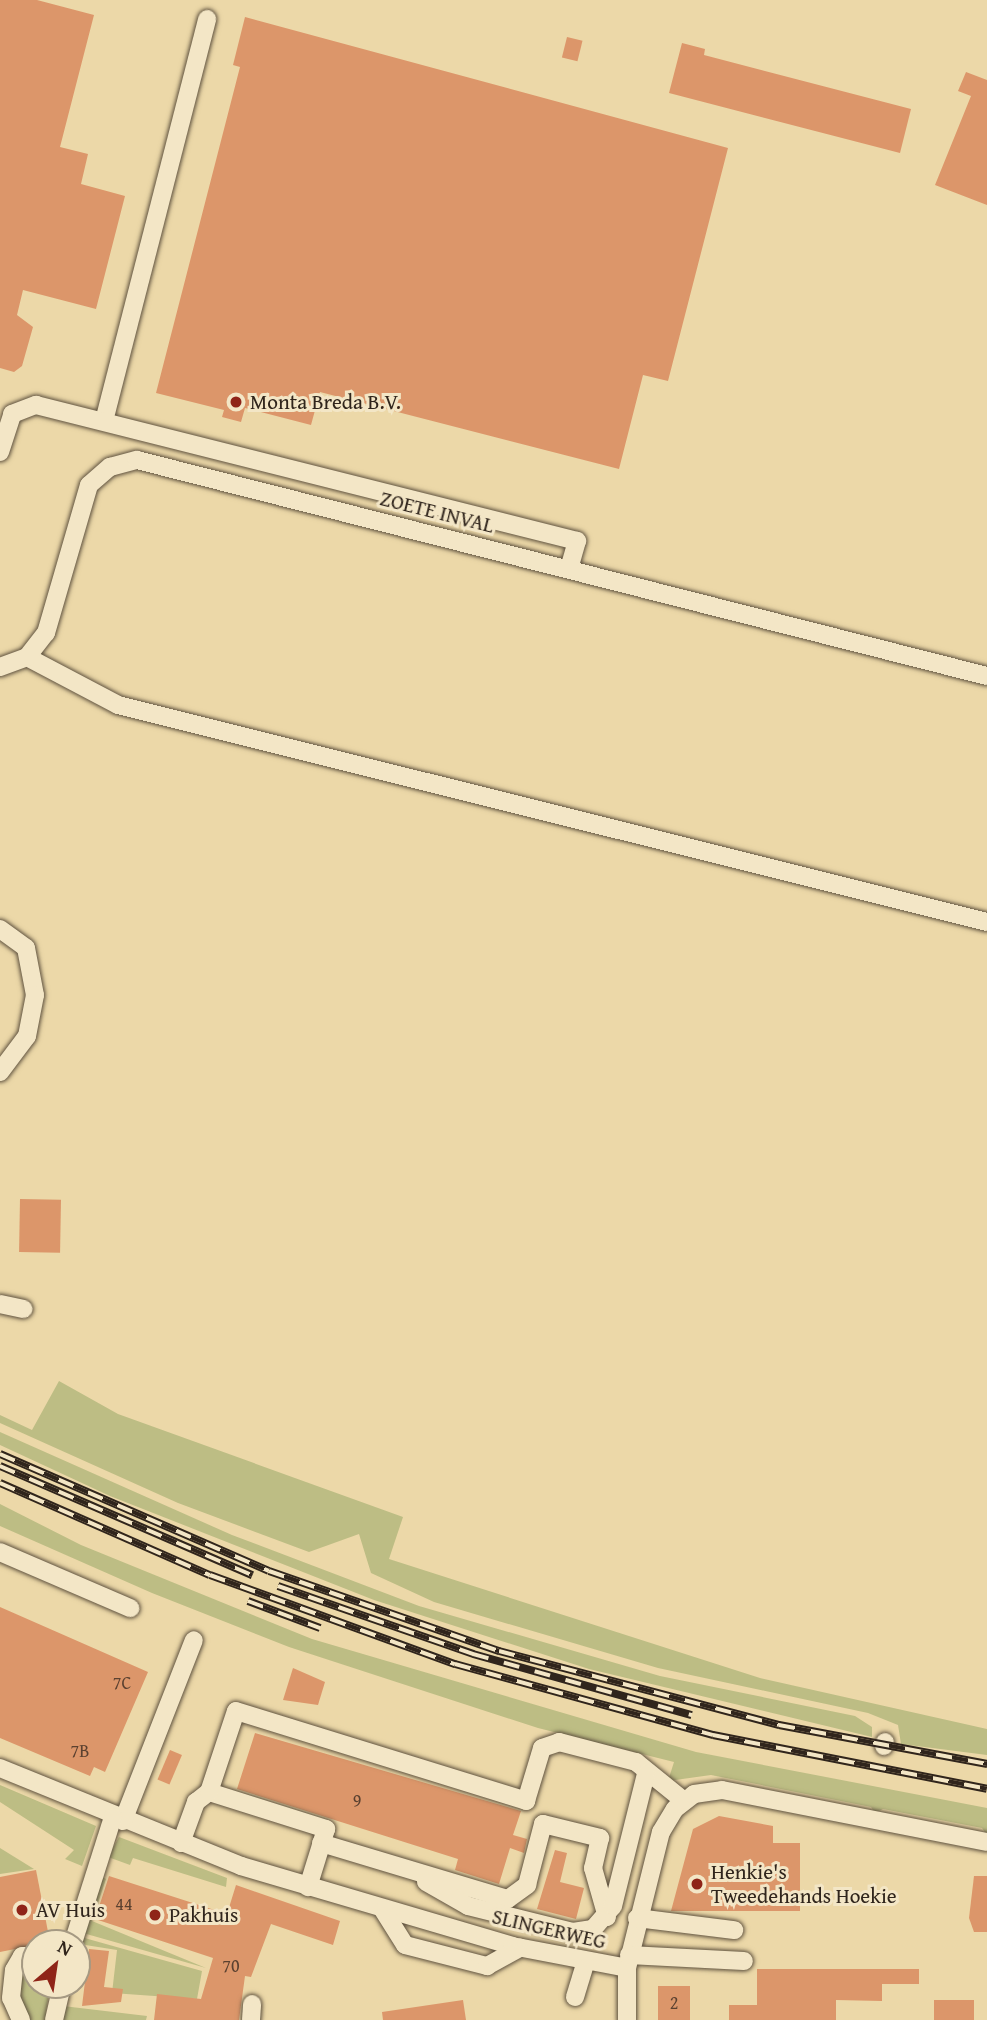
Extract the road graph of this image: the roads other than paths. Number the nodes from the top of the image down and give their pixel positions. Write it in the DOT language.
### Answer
graph roads {
  1 [pos="207,19"];
  2 [pos="104,421"];
  3 [pos="0,452"];
  4 [pos="322,476"];
  5 [pos="315,504"];
  6 [pos="569,569"];
  7 [pos="27,657"];
  8 [pos="0,667"];
  9 [pos="987,676"];
  10 [pos="987,921"];
  11 [pos="0,929"];
  12 [pos="0,1072"];
  13 [pos="0,1304"];
  14 [pos="23,1309"];
  15 [pos="0,1552"];
  16 [pos="130,1608"];
  17 [pos="194,1640"];
  18 [pos="0,1768"];
  19 [pos="646,1774"];
  20 [pos="209,1792"];
  21 [pos="683,1800"];
  22 [pos="118,1819"];
  23 [pos="987,1842"];
  24 [pos="181,1843"];
  25 [pos="321,1843"];
  26 [pos="402,1867"];
  27 [pos="308,1887"];
  28 [pos="383,1910"];
  29 [pos="607,1917"];
  30 [pos="519,1919"];
  31 [pos="637,1919"];
  32 [pos="78,1929"];
  33 [pos="734,1930"];
  34 [pos="516,1947"];
  35 [pos="21,1957"];
  36 [pos="0,1960"];
  37 [pos="744,1961"];
  38 [pos="628,1962"];
  39 [pos="585,1964"];
  40 [pos="21,1973"];
  41 [pos="575,1997"];
  42 [pos="59,1999"];
  43 [pos="21,2020"];
  44 [pos="54,2020"];
  45 [pos="627,2020"];
  1 -- 2 [label="street"];
  2 -- 3 [label="street"];
  2 -- 4 [label="street"];
  4 -- 5 [label="street"];
  4 -- 6 [label="street"];
  5 -- 6 [label="street, ZOETE INVAL"];
  5 -- 7 [label="street, ZOETE INVAL"];
  6 -- 9 [label="street, ZOETE INVAL"];
  7 -- 8 [label="street"];
  7 -- 10 [label="street"];
  11 -- 12 [label="street"];
  13 -- 14 [label="street"];
  15 -- 16 [label="street"];
  17 -- 22 [label="street"];
  18 -- 22 [label="street, SLINGERWEG"];
  19 -- 20 [label="street"];
  19 -- 21 [label="street"];
  19 -- 29 [label="street"];
  20 -- 24 [label="street"];
  20 -- 25 [label="street"];
  21 -- 23 [label="street"];
  21 -- 31 [label="street, SLINGERWEG"];
  22 -- 24 [label="street, SLINGERWEG"];
  22 -- 32 [label="street"];
  24 -- 27 [label="street, SLINGERWEG"];
  25 -- 26 [label="street"];
  25 -- 27 [label="street"];
  26 -- 29 [label="street"];
  26 -- 30 [label="street"];
  27 -- 28 [label="street, SLINGERWEG"];
  28 -- 34 [label="street, SLINGERWEG"];
  28 -- 34 [label="street"];
  29 -- 30 [label="street"];
  30 -- 34 [label="street"];
  31 -- 33 [label="street"];
  31 -- 38 [label="street, SLINGERWEG"];
  34 -- 39 [label="street, SLINGERWEG"];
  35 -- 36 [label="street"];
  37 -- 38 [label="street"];
  38 -- 39 [label="street, SLINGERWEG"];
  38 -- 45 [label="street"];
  39 -- 41 [label="street"];
  40 -- 43 [label="street"];
  42 -- 44 [label="street"];
}
